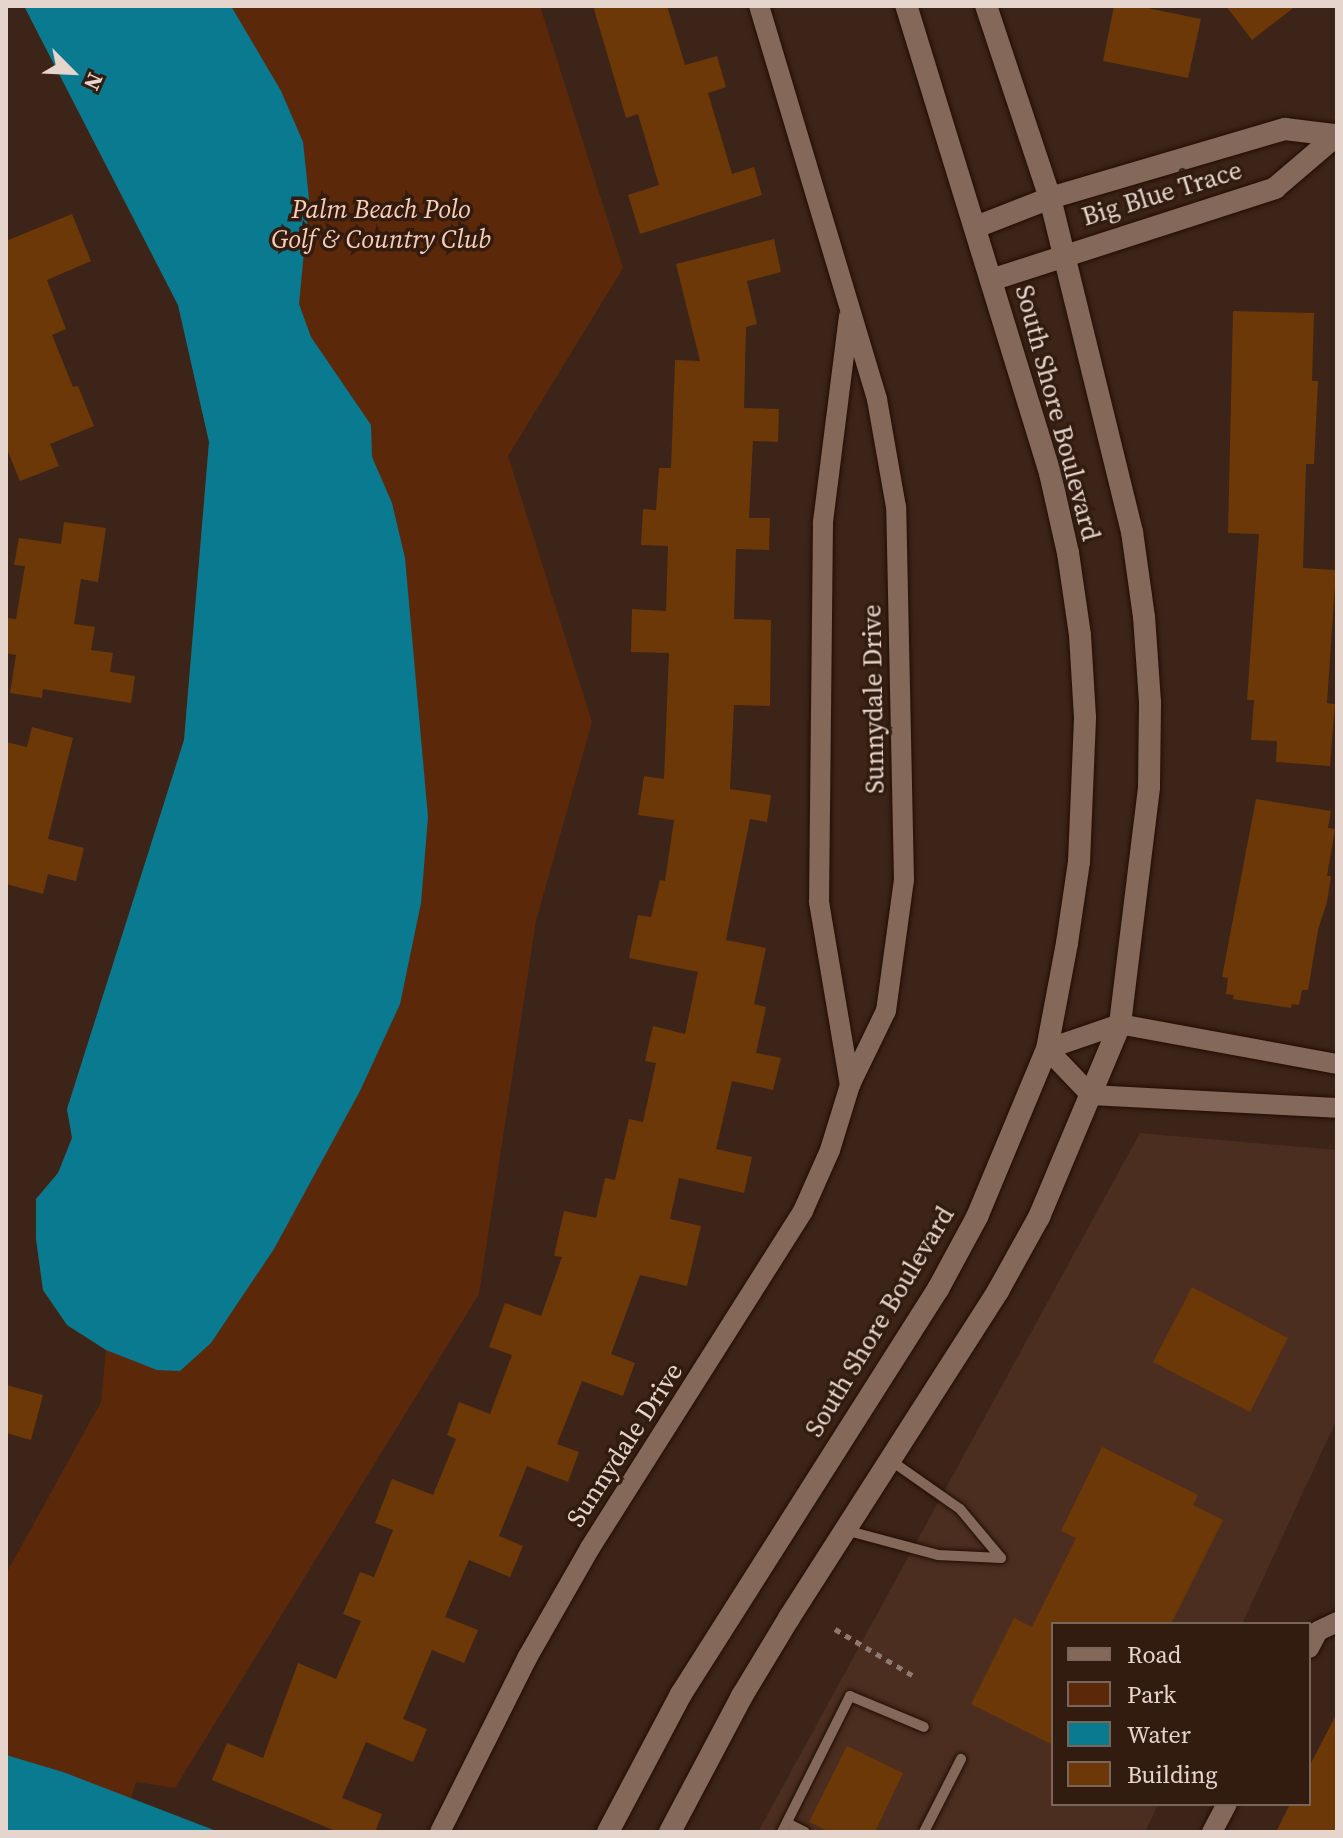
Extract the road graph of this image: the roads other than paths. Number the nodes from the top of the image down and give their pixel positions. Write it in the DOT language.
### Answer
graph roads {
  1 [pos="759,6"];
  2 [pos="906,6"];
  3 [pos="986,6"];
  4 [pos="1336,135"];
  5 [pos="1050,198"];
  6 [pos="976,227"];
  7 [pos="1064,253"];
  8 [pos="991,280"];
  9 [pos="850,308"];
  10 [pos="1120,1024"];
  11 [pos="1047,1049"];
  12 [pos="1337,1064"];
  13 [pos="850,1085"];
  14 [pos="1091,1095"];
  15 [pos="1337,1108"];
  16 [pos="890,1460"];
  17 [pos="845,1530"];
  18 [pos="1337,1622"];
  19 [pos="1311,1644"];
  20 [pos="924,1727"];
  21 [pos="961,1759"];
  22 [pos="1226,1806"];
  23 [pos="784,1827"];
  24 [pos="440,1832"];
  25 [pos="608,1832"];
  26 [pos="670,1832"];
  27 [pos="805,1832"];
  28 [pos="924,1832"];
  29 [pos="1212,1832"];
  1 -- 9 [label="street, Sunnydale Drive"];
  2 -- 6 [label="street, South Shore Boulevard"];
  3 -- 5 [label="street, South Shore Boulevard"];
  4 -- 5 [label="street, Big Blue Trace"];
  4 -- 7 [label="street, Big Blue Trace"];
  5 -- 6 [label="street, Big Blue Trace"];
  5 -- 7 [label="street, South Shore Boulevard"];
  6 -- 8 [label="street, South Shore Boulevard"];
  7 -- 8 [label="street, Big Blue Trace"];
  7 -- 10 [label="street, South Shore Boulevard"];
  8 -- 11 [label="street, South Shore Boulevard"];
  9 -- 13 [label="street, Sunnydale Drive"];
  9 -- 13 [label="street, Sunnydale Drive"];
  10 -- 11 [label="street"];
  10 -- 12 [label="street"];
  10 -- 14 [label="street, South Shore Boulevard"];
  11 -- 14 [label="street"];
  11 -- 25 [label="street, South Shore Boulevard"];
  13 -- 24 [label="street, Sunnydale Drive"];
  14 -- 15 [label="street"];
  14 -- 16 [label="street, South Shore Boulevard"];
  16 -- 17 [label="street, South Shore Boulevard"];
  16 -- 17 [label="lane"];
  17 -- 26 [label="street, South Shore Boulevard"];
  18 -- 19 [label="street"];
  20 -- 23 [label="lane"];
  21 -- 28 [label="lane"];
  22 -- 29 [label="street"];
  23 -- 27 [label="lane"];
}
